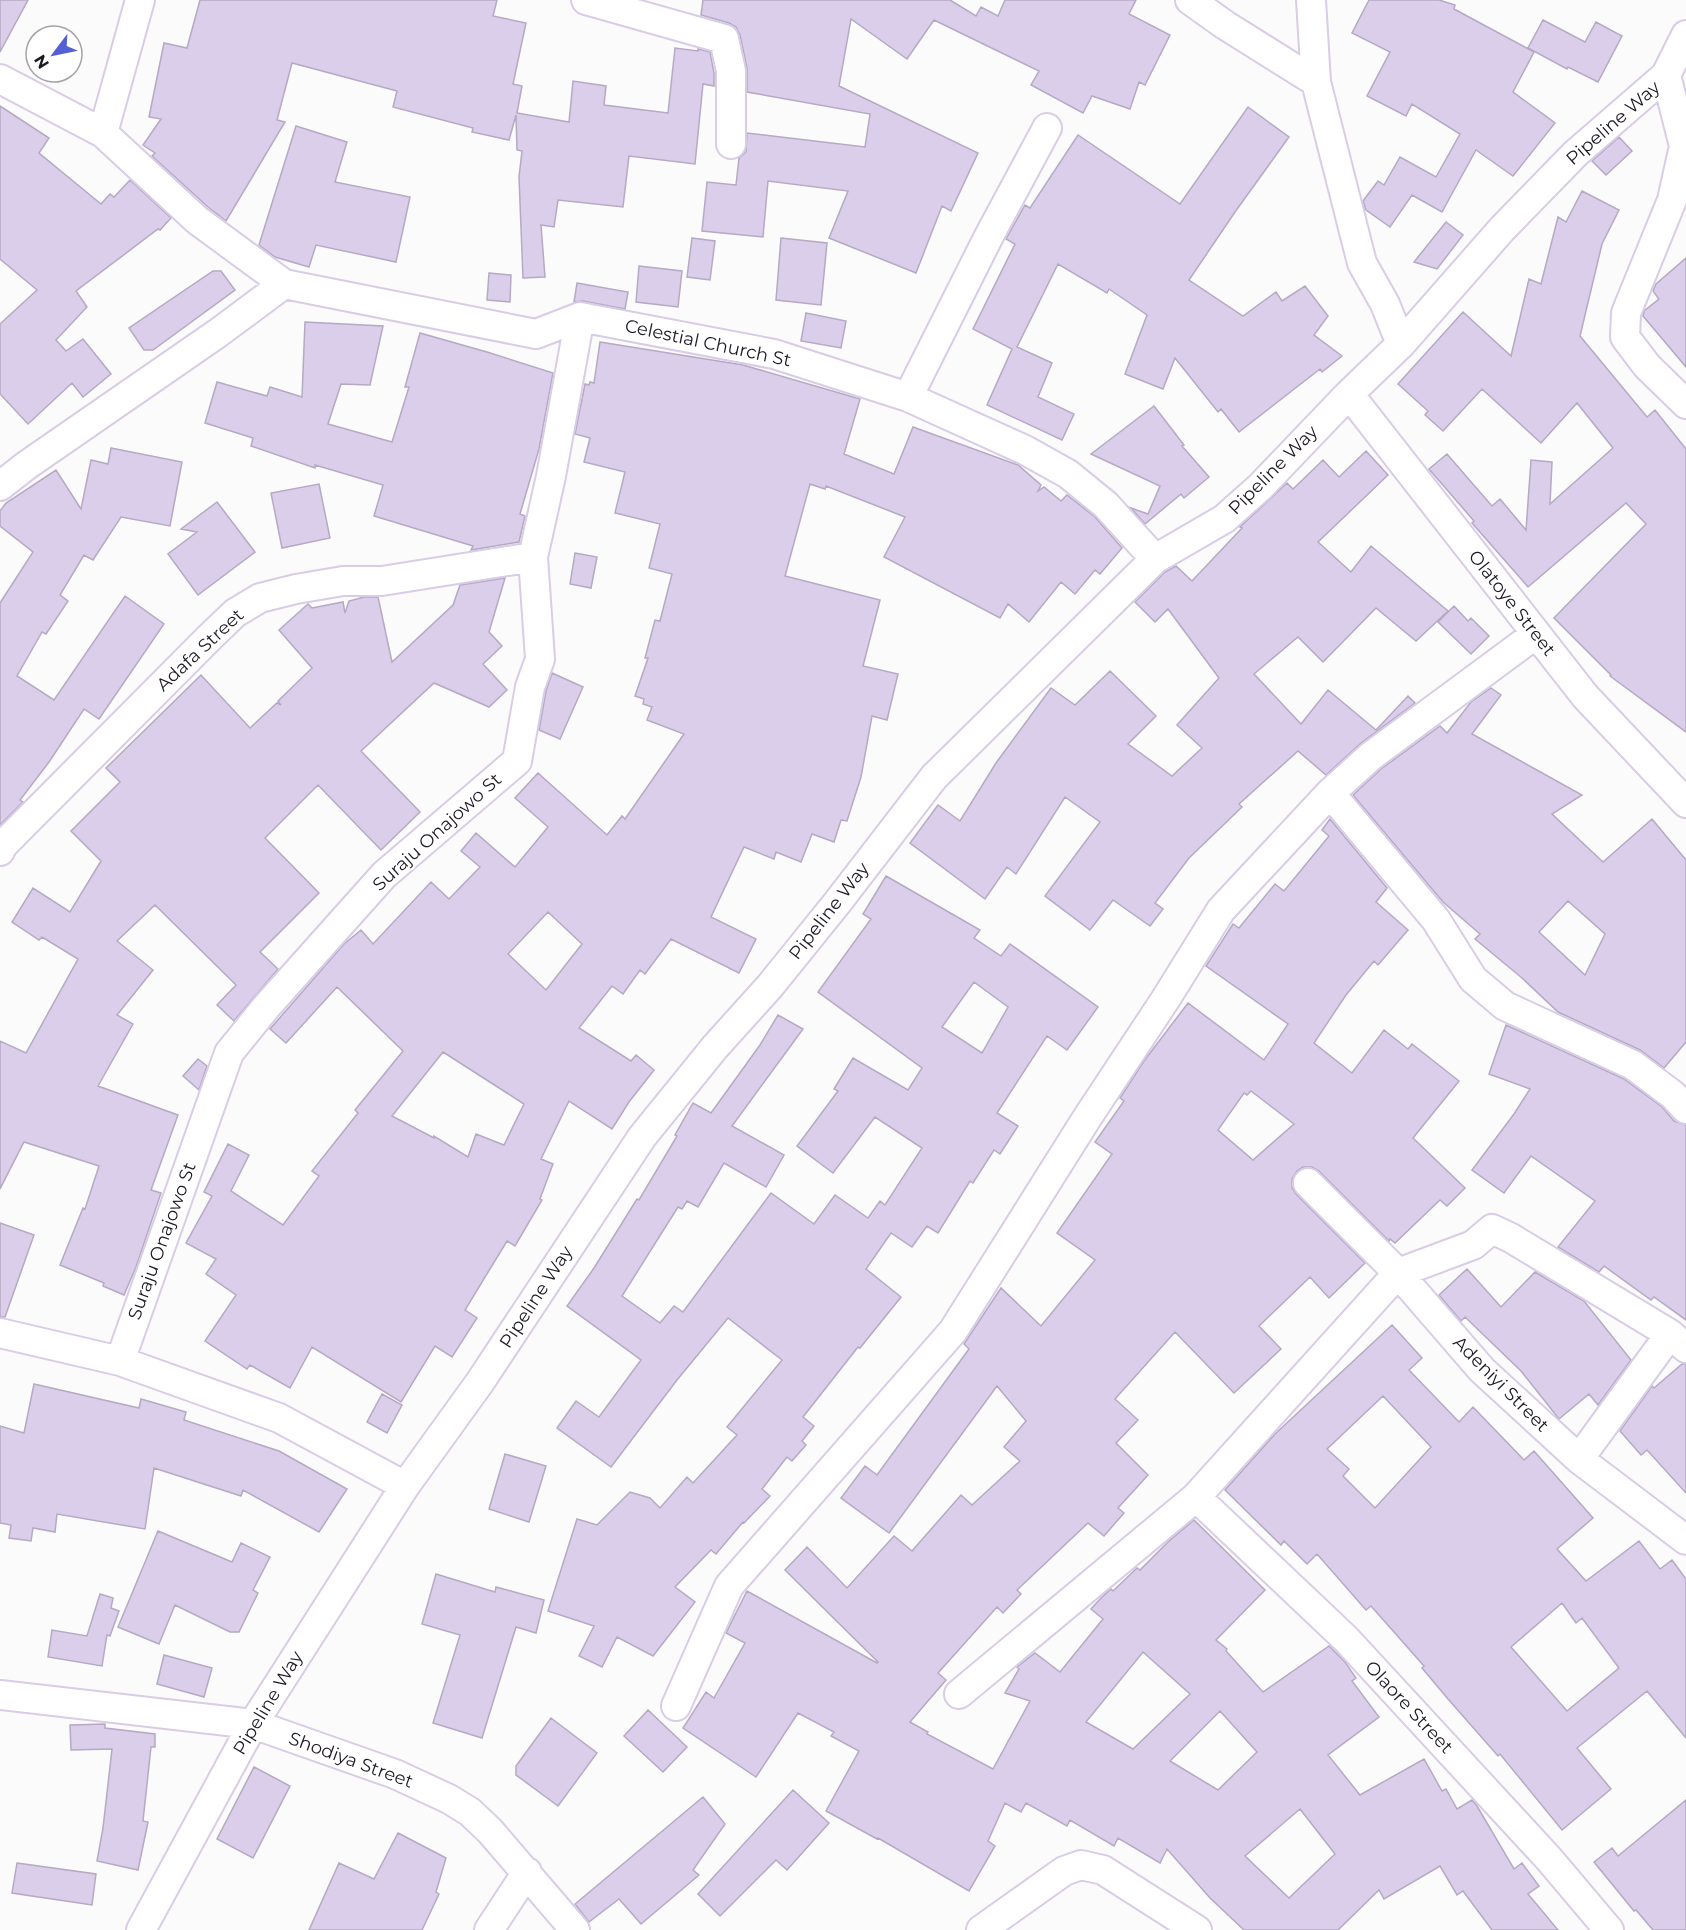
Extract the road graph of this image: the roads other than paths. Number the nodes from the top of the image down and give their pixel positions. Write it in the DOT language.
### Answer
graph roads {
  1 [pos="140,0"];
  2 [pos="586,0"];
  3 [pos="1190,0"];
  4 [pos="1311,0"];
  5 [pos="1686,35"];
  6 [pos="1666,75"];
  7 [pos="0,79"];
  8 [pos="1316,82"];
  9 [pos="1047,128"];
  10 [pos="103,133"];
  11 [pos="731,144"];
  12 [pos="284,284"];
  13 [pos="580,317"];
  14 [pos="1401,344"];
  15 [pos="1349,394"];
  16 [pos="908,397"];
  17 [pos="1686,404"];
  18 [pos="0,486"];
  19 [pos="533,557"];
  20 [pos="1155,559"];
  21 [pos="1536,634"];
  22 [pos="1330,794"];
  23 [pos="1686,803"];
  24 [pos="0,851"];
  25 [pos="1686,1109"];
  26 [pos="1308,1183"];
  27 [pos="1398,1273"];
  28 [pos="0,1334"];
  29 [pos="1678,1341"];
  30 [pos="120,1361"];
  31 [pos="1579,1459"];
  32 [pos="405,1486"];
  33 [pos="1196,1497"];
  34 [pos="1686,1540"];
  35 [pos="959,1694"];
  36 [pos="0,1695"];
  37 [pos="676,1706"];
  38 [pos="253,1724"];
  39 [pos="526,1872"];
  40 [pos="141,1930"];
  41 [pos="489,1930"];
  42 [pos="575,1930"];
  43 [pos="981,1930"];
  44 [pos="1197,1930"];
  45 [pos="1609,1930"];
  1 -- 10 [label="street"];
  2 -- 11 [label="street"];
  3 -- 8 [label="street"];
  4 -- 8 [label="street"];
  5 -- 6 [label="street, Pipeline Way"];
  6 -- 14 [label="street, Pipeline Way"];
  6 -- 17 [label="street"];
  7 -- 10 [label="street"];
  8 -- 14 [label="street"];
  9 -- 16 [label="street"];
  10 -- 12 [label="street"];
  12 -- 13 [label="street"];
  12 -- 18 [label="street"];
  13 -- 16 [label="street, Celestial Church St"];
  13 -- 19 [label="street, Suraju Onajowo St"];
  14 -- 15 [label="street, Pipeline Way"];
  15 -- 20 [label="street, Pipeline Way"];
  15 -- 21 [label="street, Olatoye Street"];
  16 -- 20 [label="street, Celestial Church St"];
  19 -- 24 [label="street, Adafa Street"];
  19 -- 30 [label="street, Suraju Onajowo St"];
  20 -- 32 [label="street, Pipeline Way"];
  21 -- 22 [label="street"];
  21 -- 23 [label="street, Olatoye Street"];
  22 -- 25 [label="street"];
  22 -- 37 [label="street"];
  26 -- 27 [label="street, Adeniyi Street"];
  27 -- 29 [label="street"];
  27 -- 31 [label="street, Adeniyi Street"];
  27 -- 33 [label="street"];
  28 -- 30 [label="street"];
  29 -- 31 [label="street"];
  30 -- 32 [label="street"];
  31 -- 34 [label="street, Adeniyi Street"];
  32 -- 38 [label="street, Pipeline Way"];
  33 -- 35 [label="street"];
  33 -- 45 [label="street, Olaore Street"];
  36 -- 38 [label="street, Shodiya Street"];
  38 -- 39 [label="street, Shodiya Street"];
  38 -- 40 [label="street, Pipeline Way"];
  39 -- 41 [label="street"];
  39 -- 42 [label="street, Shodiya Street"];
  43 -- 44 [label="street"];
}
